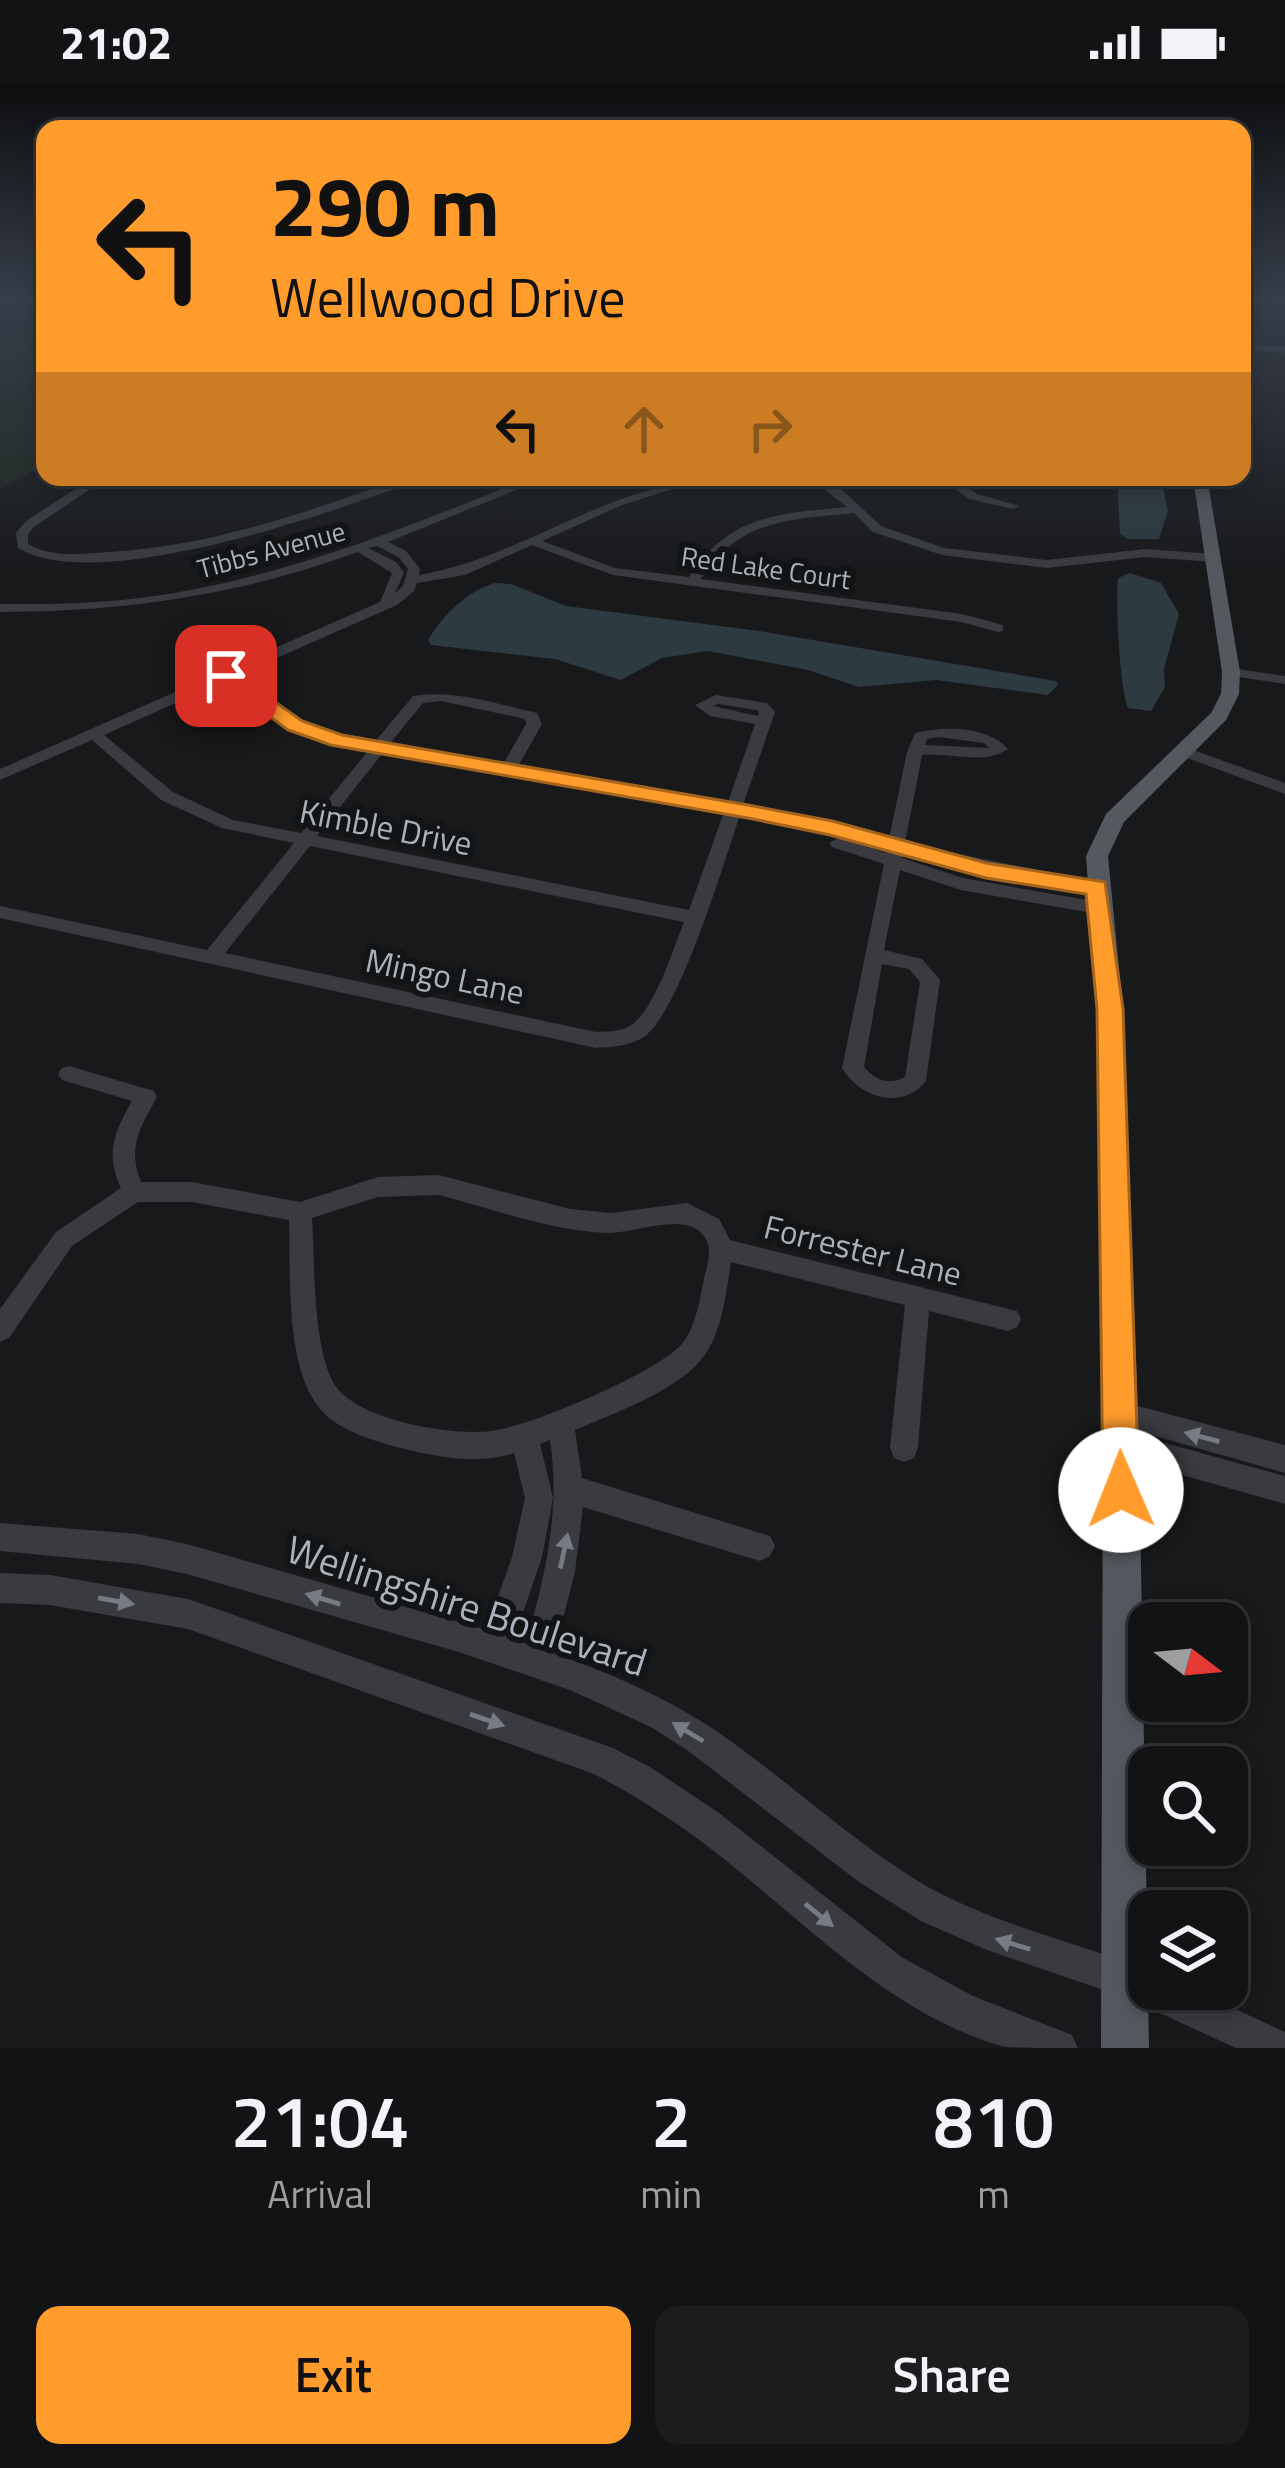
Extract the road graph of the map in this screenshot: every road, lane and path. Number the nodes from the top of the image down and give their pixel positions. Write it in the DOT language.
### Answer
graph roads {
  1 [pos="87,486"];
  2 [pos="390,486"];
  3 [pos="504,486"];
  4 [pos="674,486"];
  5 [pos="828,486"];
  6 [pos="957,486"];
  7 [pos="1201,486"];
  8 [pos="1013,506"];
  9 [pos="854,510"];
  10 [pos="531,541"];
  11 [pos="381,543"];
  12 [pos="362,550"];
  13 [pos="1213,563"];
  14 [pos="413,574"];
  15 [pos="397,577"];
  16 [pos="693,582"];
  17 [pos="383,607"];
  18 [pos="0,608"];
  19 [pos="998,628"];
  20 [pos="1231,672"];
  21 [pos="226,676"];
  22 [pos="1285,680"];
  23 [pos="764,721"];
  24 [pos="94,734"];
  25 [pos="376,747"];
  26 [pos="915,752"];
  27 [pos="1185,752"];
  28 [pos="508,770"];
  29 [pos="0,775"];
  30 [pos="1285,789"];
  31 [pos="731,808"];
  32 [pos="303,841"];
  33 [pos="894,855"];
  34 [pos="1098,898"];
  35 [pos="0,912"];
  36 [pos="693,916"];
  37 [pos="874,955"];
  38 [pos="212,956"];
  39 [pos="70,1074"];
  40 [pos="134,1192"];
  41 [pos="300,1212"];
  42 [pos="722,1249"];
  43 [pos="918,1297"];
  44 [pos="1007,1319"];
  45 [pos="0,1330"];
  46 [pos="560,1420"];
  47 [pos="1120,1429"];
  48 [pos="524,1435"];
  49 [pos="904,1448"];
  50 [pos="1285,1459"];
  51 [pos="571,1489"];
  52 [pos="1285,1490"];
  53 [pos="0,1537"];
  54 [pos="760,1546"];
  55 [pos="0,1588"];
  56 [pos="494,1651"];
  57 [pos="536,1664"];
  58 [pos="1124,1979"];
  59 [pos="1059,2048"];
  60 [pos="1125,2048"];
  61 [pos="1277,2048"];
  1 -- 2 [label="street"];
  3 -- 11 [label="street, Tibbs Avenue"];
  4 -- 10 [label="street"];
  5 -- 9 [label="street"];
  6 -- 8 [label="street"];
  7 -- 13 [label="main road"];
  9 -- 13 [label="street"];
  9 -- 16 [label="street"];
  10 -- 14 [label="street"];
  10 -- 16 [label="street, Red Lake Court"];
  11 -- 12 [label="street, Tibbs Avenue"];
  11 -- 14 [label="street"];
  12 -- 15 [label="street"];
  12 -- 18 [label="street, Tibbs Avenue"];
  13 -- 20 [label="main road"];
  14 -- 15 [label="street"];
  14 -- 17 [label="street"];
  15 -- 17 [label="street"];
  16 -- 19 [label="street, Red Lake Court"];
  17 -- 21 [label="street"];
  20 -- 22 [label="street"];
  20 -- 27 [label="main road"];
  21 -- 24 [label="street"];
  21 -- 25 [label="street"];
  23 -- 31 [label="street, Mingo Lane"];
  24 -- 29 [label="street"];
  24 -- 32 [label="street, Kimble Drive"];
  25 -- 28 [label="street"];
  25 -- 28 [label="street"];
  25 -- 32 [label="street"];
  26 -- 33 [label="street"];
  27 -- 30 [label="street"];
  27 -- 34 [label="main road"];
  28 -- 31 [label="street"];
  31 -- 33 [label="street"];
  31 -- 36 [label="street, Mingo Lane"];
  32 -- 36 [label="street, Kimble Drive"];
  32 -- 38 [label="street"];
  33 -- 34 [label="street"];
  33 -- 37 [label="street"];
  34 -- 47 [label="main road"];
  35 -- 38 [label="street, Mingo Lane"];
  36 -- 38 [label="street, Mingo Lane"];
  37 -- 37 [label="street"];
  39 -- 40 [label="street"];
  40 -- 41 [label="street, Forrester Lane"];
  40 -- 45 [label="street"];
  41 -- 42 [label="street, Forrester Lane"];
  41 -- 48 [label="street"];
  42 -- 43 [label="street, Forrester Lane"];
  42 -- 46 [label="street"];
  43 -- 44 [label="street, Forrester Lane"];
  43 -- 49 [label="street"];
  46 -- 48 [label="street"];
  46 -- 51 [label="street"];
  50 -- 47 [label="street, one-way"];
  47 -- 52 [label="street"];
  47 -- 58 [label="main road"];
  48 -- 56 [label="street"];
  51 -- 54 [label="street"];
  57 -- 51 [label="street, one-way"];
  56 -- 53 [label="street, Wellingshire Boulevard, one-way"];
  55 -- 59 [label="street, one-way"];
  56 -- 57 [label="street, Wellingshire Boulevard"];
  58 -- 57 [label="street, Wellingshire Boulevard, one-way"];
  58 -- 60 [label="main road"];
  58 -- 61 [label="street, Wellingshire Boulevard"];
}
